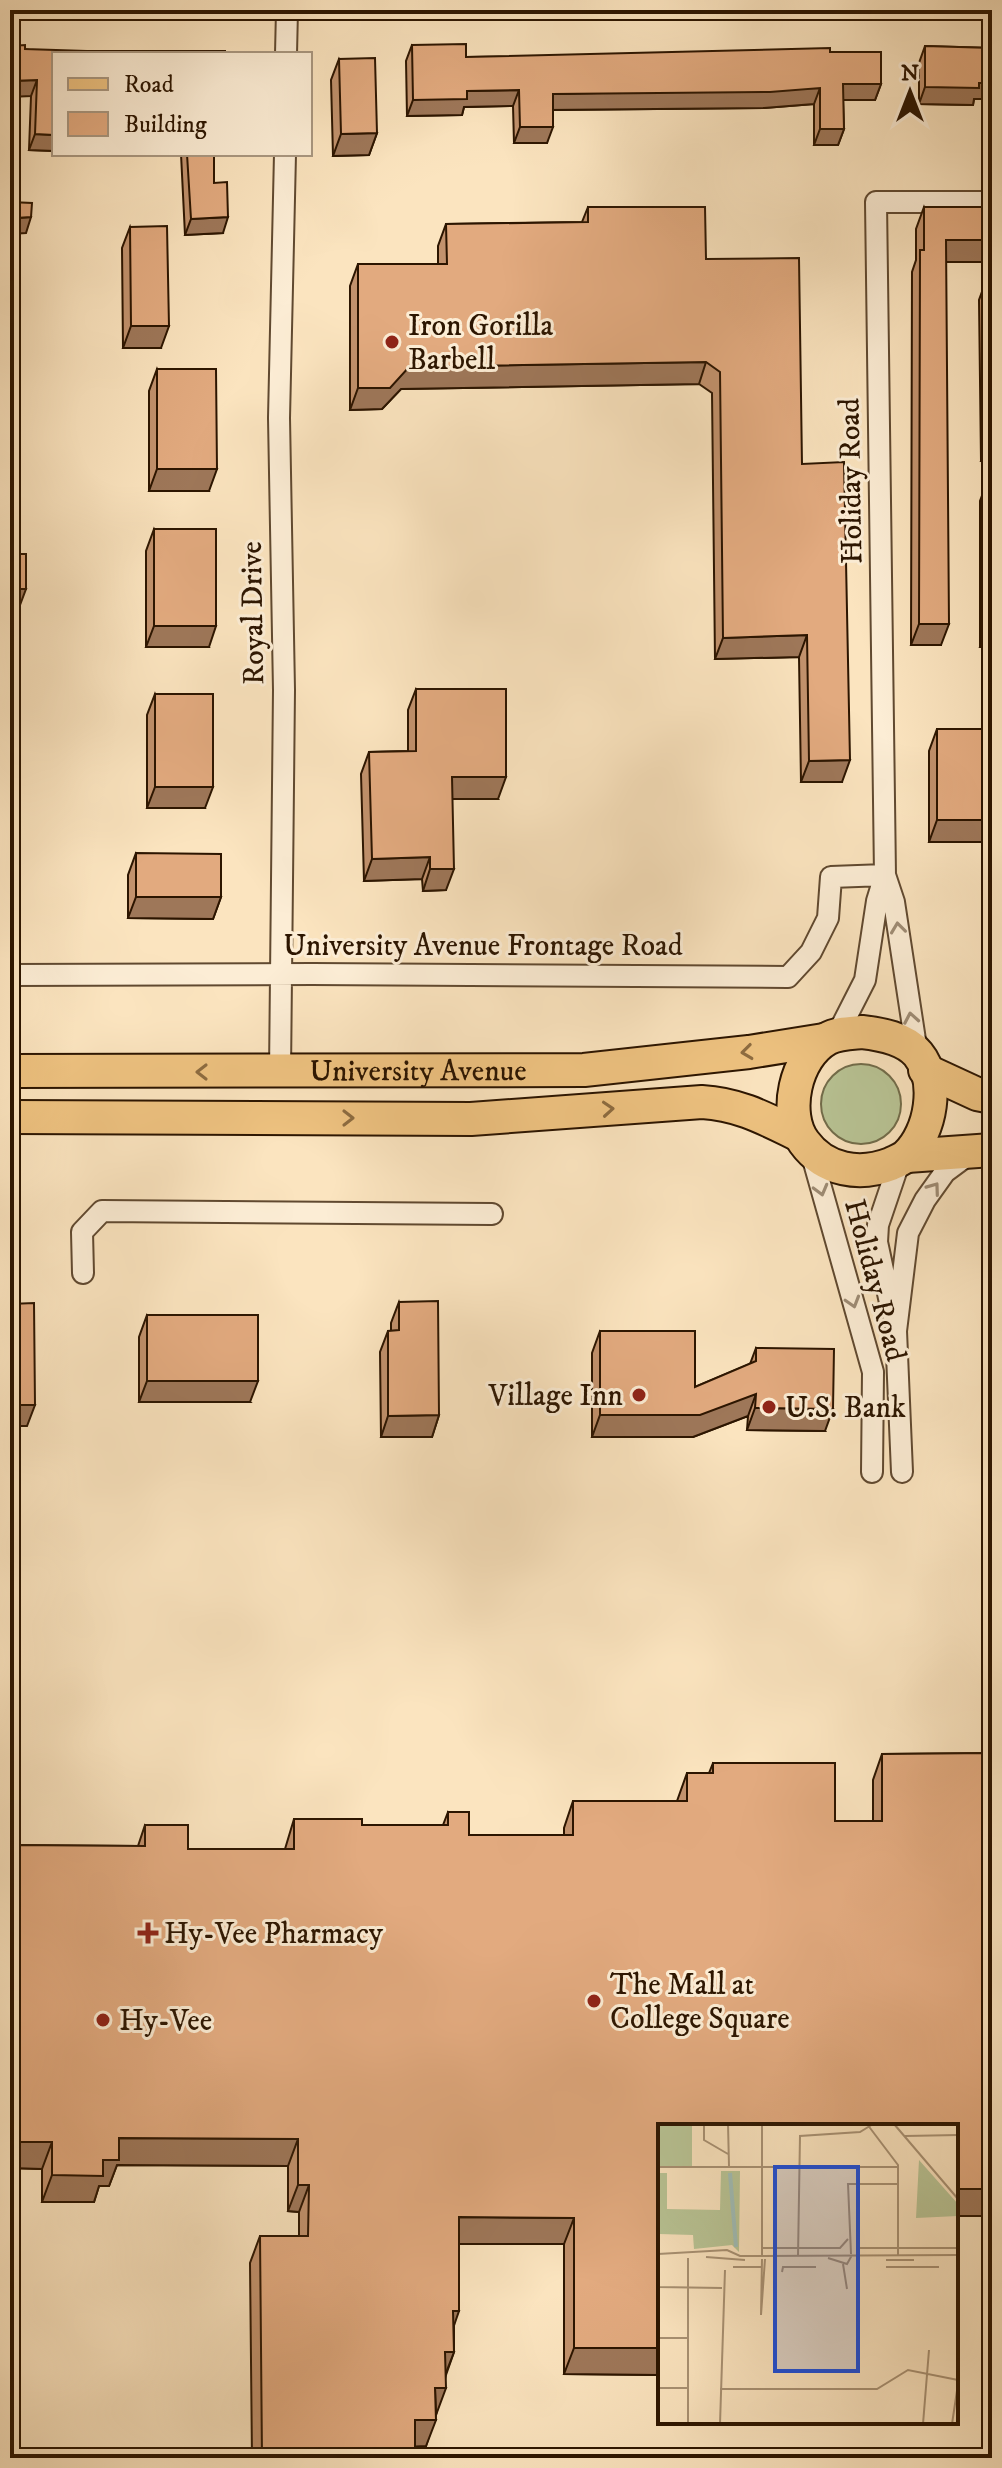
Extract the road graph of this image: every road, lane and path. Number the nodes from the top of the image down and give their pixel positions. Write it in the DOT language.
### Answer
graph roads {
  1 [pos="287,10"];
  2 [pos="286,52"];
  3 [pos="285,156"];
  4 [pos="992,202"];
  5 [pos="885,875"];
  6 [pos="281,974"];
  7 [pos="10,975"];
  8 [pos="831,1038"];
  9 [pos="921,1061"];
  10 [pos="10,1071"];
  11 [pos="71,1072"];
  12 [pos="280,1072"];
  13 [pos="10,1095"];
  14 [pos="992,1097"];
  15 [pos="10,1117"];
  16 [pos="74,1117"];
  17 [pos="805,1143"];
  18 [pos="982,1151"];
  19 [pos="903,1158"];
  20 [pos="492,1214"];
  21 [pos="83,1273"];
  22 [pos="896,1331"];
  23 [pos="872,1472"];
  24 [pos="902,1472"];
  1 -- 2 [label="street"];
  3 -- 6 [label="street, Royal Drive"];
  4 -- 5 [label="street, Holiday Road"];
  5 -- 6 [label="street, University Avenue Frontage Road"];
  5 -- 8 [label="street, Holiday Road"];
  9 -- 5 [label="street, Holiday Road, one-way"];
  6 -- 7 [label="street, University Avenue Frontage Road"];
  6 -- 12 [label="street, Royal Drive"];
  8 -- 9 [label="main road"];
  8 -- 12 [label="main road, University Avenue, one-way"];
  8 -- 17 [label="main road"];
  9 -- 14 [label="main road"];
  9 -- 19 [label="main road"];
  10 -- 11 [label="main road, University Avenue"];
  12 -- 11 [label="main road, University Avenue, one-way"];
  11 -- 13 [label="main road"];
  12 -- 16 [label="main road"];
  15 -- 16 [label="main road, University Avenue"];
  16 -- 17 [label="main road, University Avenue, one-way"];
  17 -- 19 [label="main road"];
  17 -- 23 [label="street, Holiday Road, one-way"];
  18 -- 19 [label="main road"];
  22 -- 18 [label="street, Holiday Road, one-way"];
  19 -- 22 [label="street, Holiday Road"];
  20 -- 21 [label="street"];
  22 -- 24 [label="street, Holiday Road"];
}
